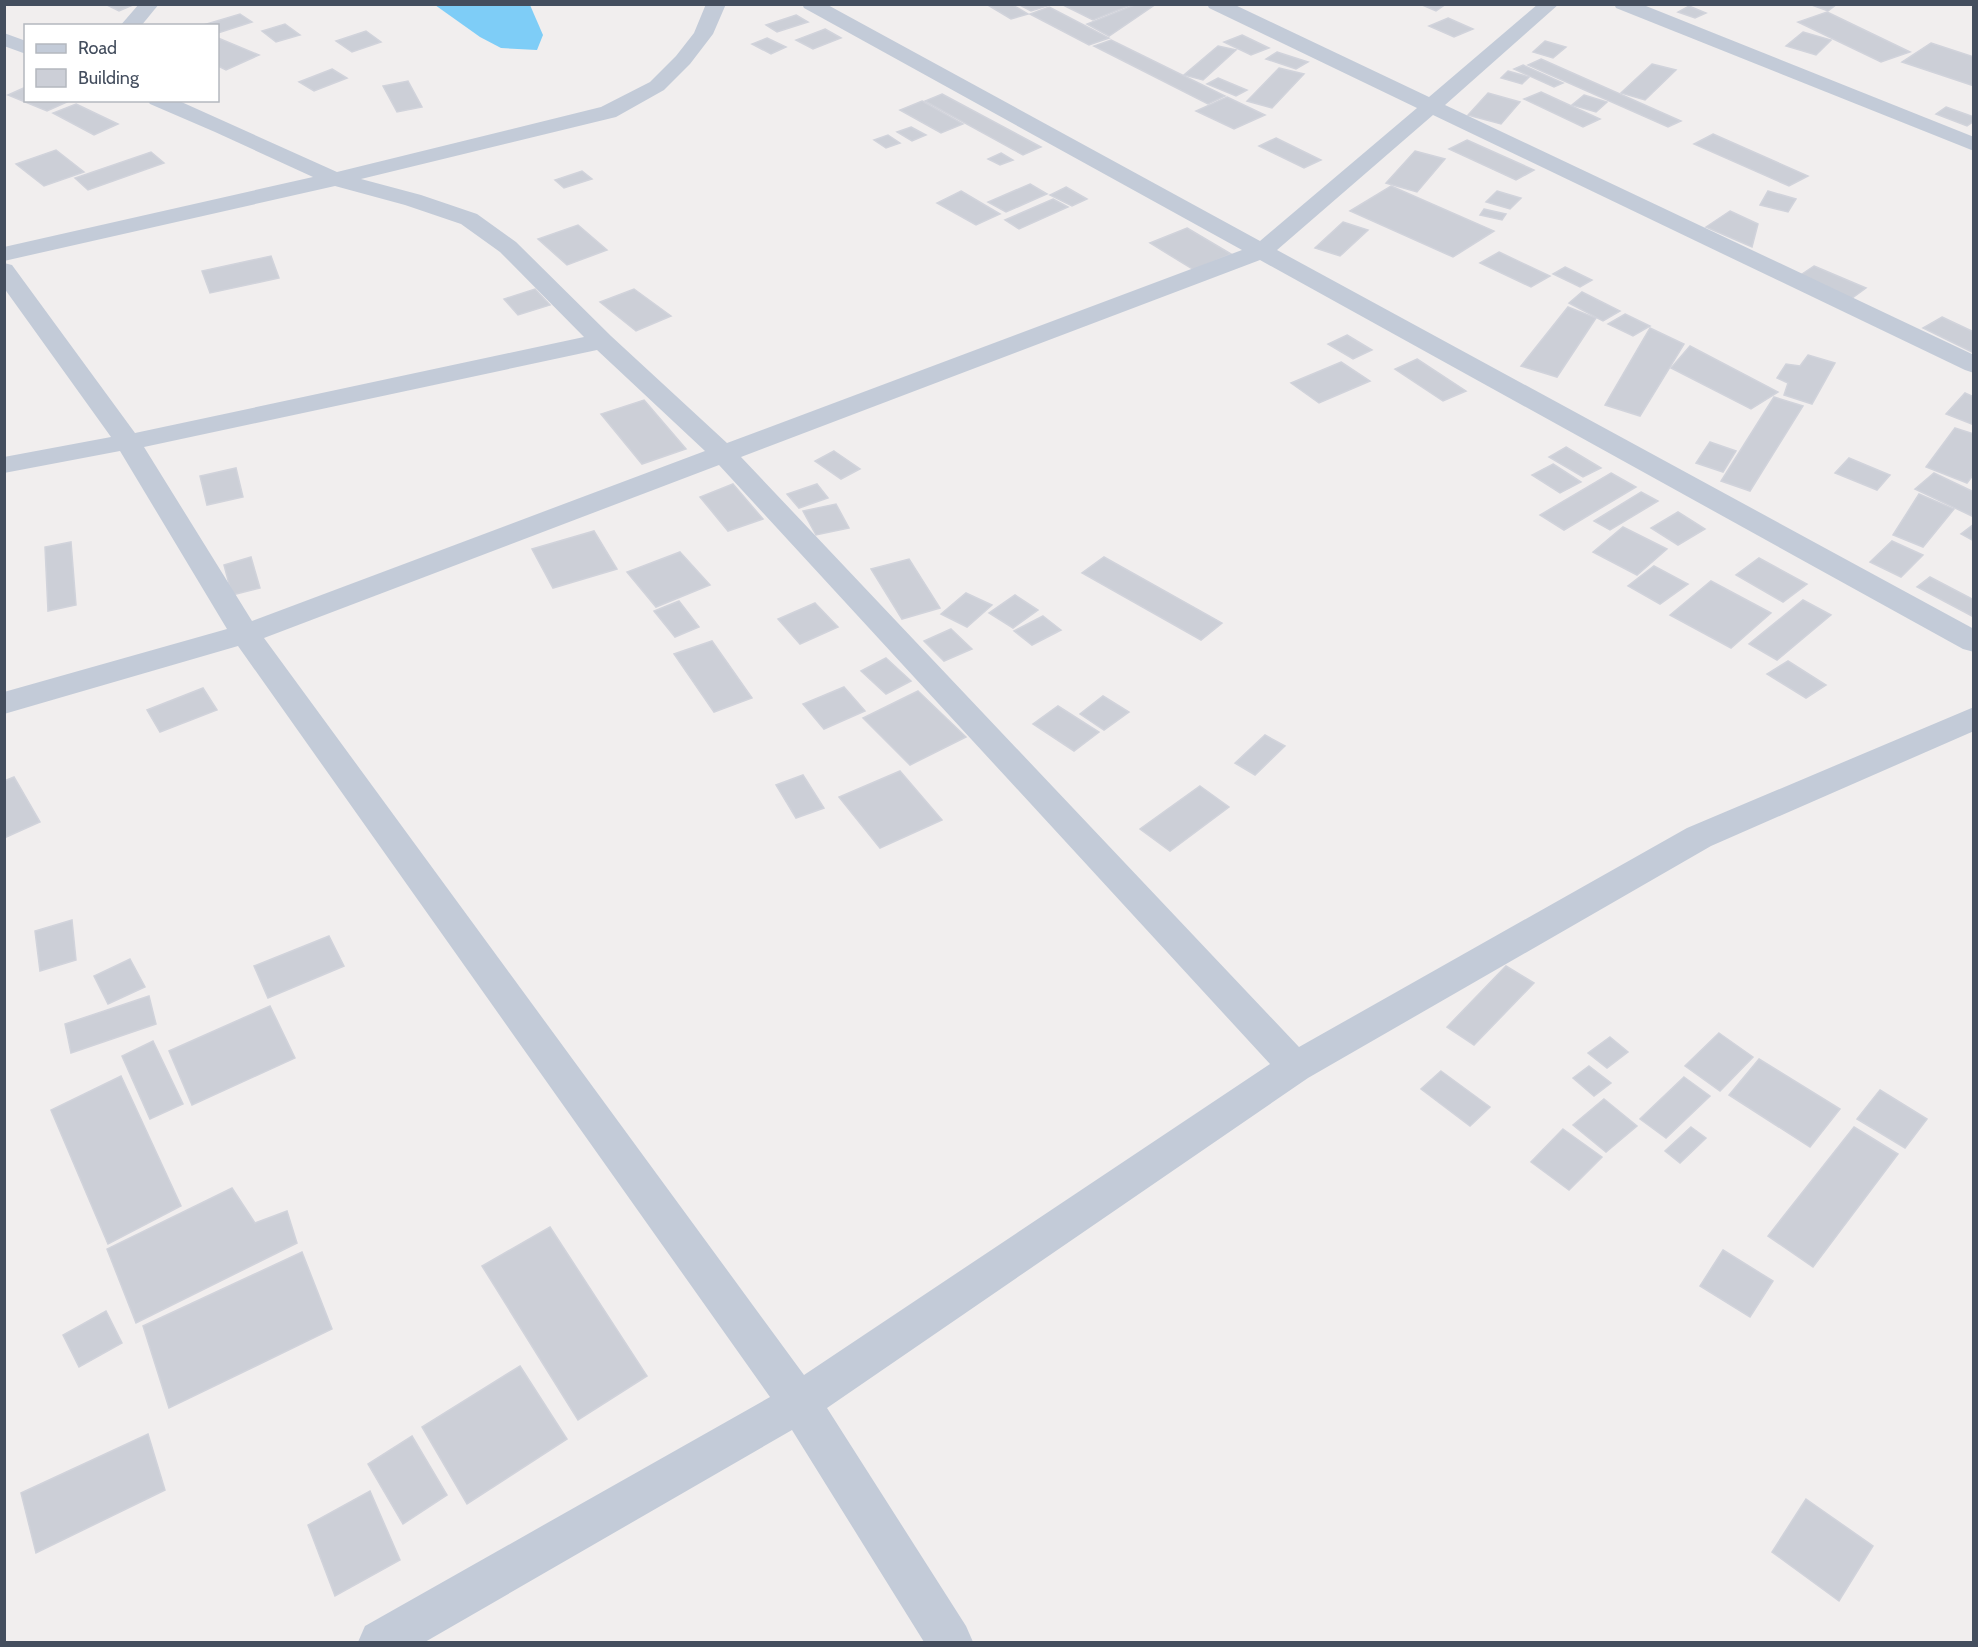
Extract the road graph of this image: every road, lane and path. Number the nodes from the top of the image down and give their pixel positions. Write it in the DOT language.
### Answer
graph roads {
  1 [pos="150,4"];
  2 [pos="716,4"];
  3 [pos="811,4"];
  4 [pos="1216,4"];
  5 [pos="1550,4"];
  6 [pos="1623,4"];
  7 [pos="132,24"];
  8 [pos="4,39"];
  9 [pos="24,47"];
  10 [pos="162,102"];
  11 [pos="1431,106"];
  12 [pos="1974,145"];
  13 [pos="335,179"];
  14 [pos="1262,251"];
  15 [pos="4,254"];
  16 [pos="4,270"];
  17 [pos="602,341"];
  18 [pos="1974,365"];
  19 [pos="128,442"];
  20 [pos="724,454"];
  21 [pos="4,465"];
  22 [pos="245,634"];
  23 [pos="1974,642"];
  24 [pos="4,702"];
  25 [pos="1974,718"];
  26 [pos="1295,1067"];
  27 [pos="799,1403"];
  28 [pos="381,1642"];
  29 [pos="950,1642"];
  1 -- 7 [label="street"];
  2 -- 13 [label="street"];
  3 -- 14 [label="street"];
  4 -- 11 [label="street"];
  5 -- 11 [label="street"];
  6 -- 12 [label="street"];
  8 -- 9 [label="street"];
  10 -- 13 [label="street"];
  11 -- 14 [label="street"];
  11 -- 18 [label="street"];
  13 -- 15 [label="street"];
  13 -- 17 [label="street"];
  14 -- 20 [label="street"];
  14 -- 23 [label="street"];
  16 -- 19 [label="street"];
  17 -- 19 [label="street"];
  17 -- 20 [label="street"];
  19 -- 21 [label="street"];
  19 -- 22 [label="street"];
  20 -- 22 [label="street"];
  20 -- 26 [label="street"];
  22 -- 24 [label="street"];
  22 -- 27 [label="street"];
  25 -- 26 [label="street"];
  26 -- 27 [label="street"];
  27 -- 28 [label="street"];
  27 -- 29 [label="street"];
}
